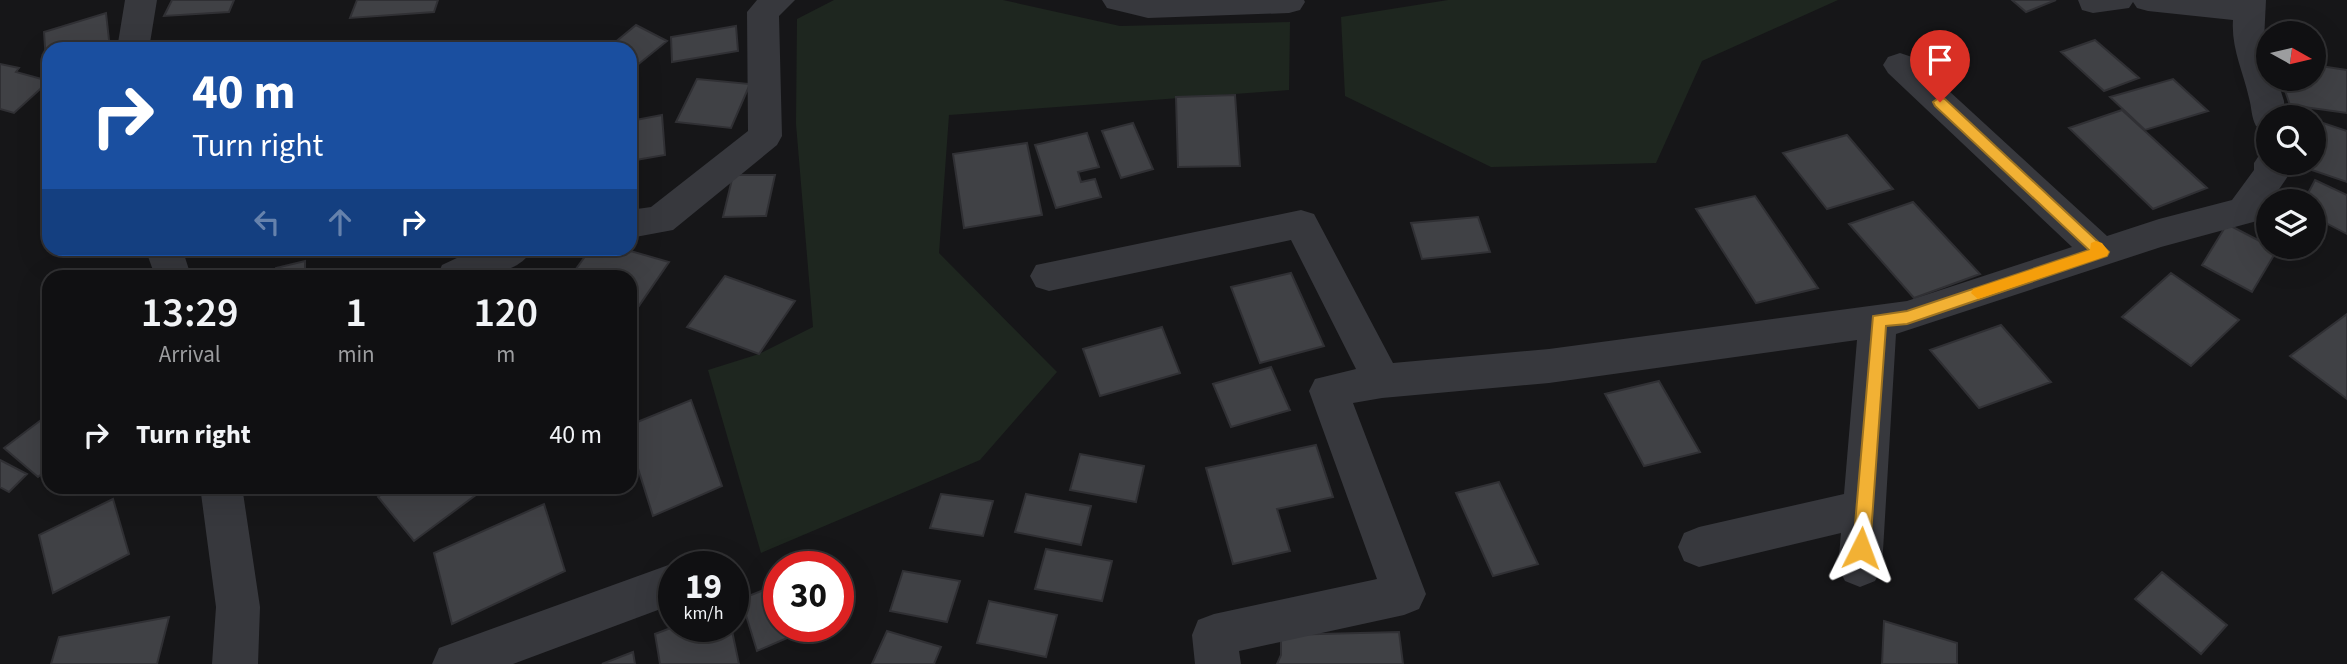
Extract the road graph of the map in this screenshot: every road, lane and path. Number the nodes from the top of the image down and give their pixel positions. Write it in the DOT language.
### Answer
graph roads {
  1 [pos="141,0"];
  2 [pos="779,0"];
  3 [pos="1118,0"];
  4 [pos="2148,0"];
  5 [pos="1289,2"];
  6 [pos="2250,5"];
  7 [pos="134,42"];
  8 [pos="1900,65"];
  9 [pos="2267,105"];
  10 [pos="2271,175"];
  11 [pos="637,223"];
  12 [pos="2101,252"];
  13 [pos="498,256"];
  14 [pos="468,270"];
  15 [pos="1049,276"];
  16 [pos="1878,321"];
  17 [pos="1382,381"];
  18 [pos="222,494"];
  19 [pos="1864,509"];
  20 [pos="1699,547"];
  21 [pos="1860,567"];
  22 [pos="658,589"];
  23 [pos="235,664"];
  24 [pos="455,664"];
  25 [pos="1218,664"];
  1 -- 7 [label="street"];
  2 -- 11 [label="street"];
  3 -- 5 [label="street"];
  4 -- 6 [label="street"];
  6 -- 9 [label="street"];
  8 -- 12 [label="street"];
  10 -- 12 [label="street"];
  12 -- 16 [label="street"];
  13 -- 14 [label="street"];
  15 -- 17 [label="street"];
  16 -- 17 [label="street"];
  16 -- 19 [label="street"];
  17 -- 25 [label="street"];
  18 -- 23 [label="street"];
  19 -- 20 [label="street"];
  19 -- 21 [label="street"];
  22 -- 24 [label="street"];
}
